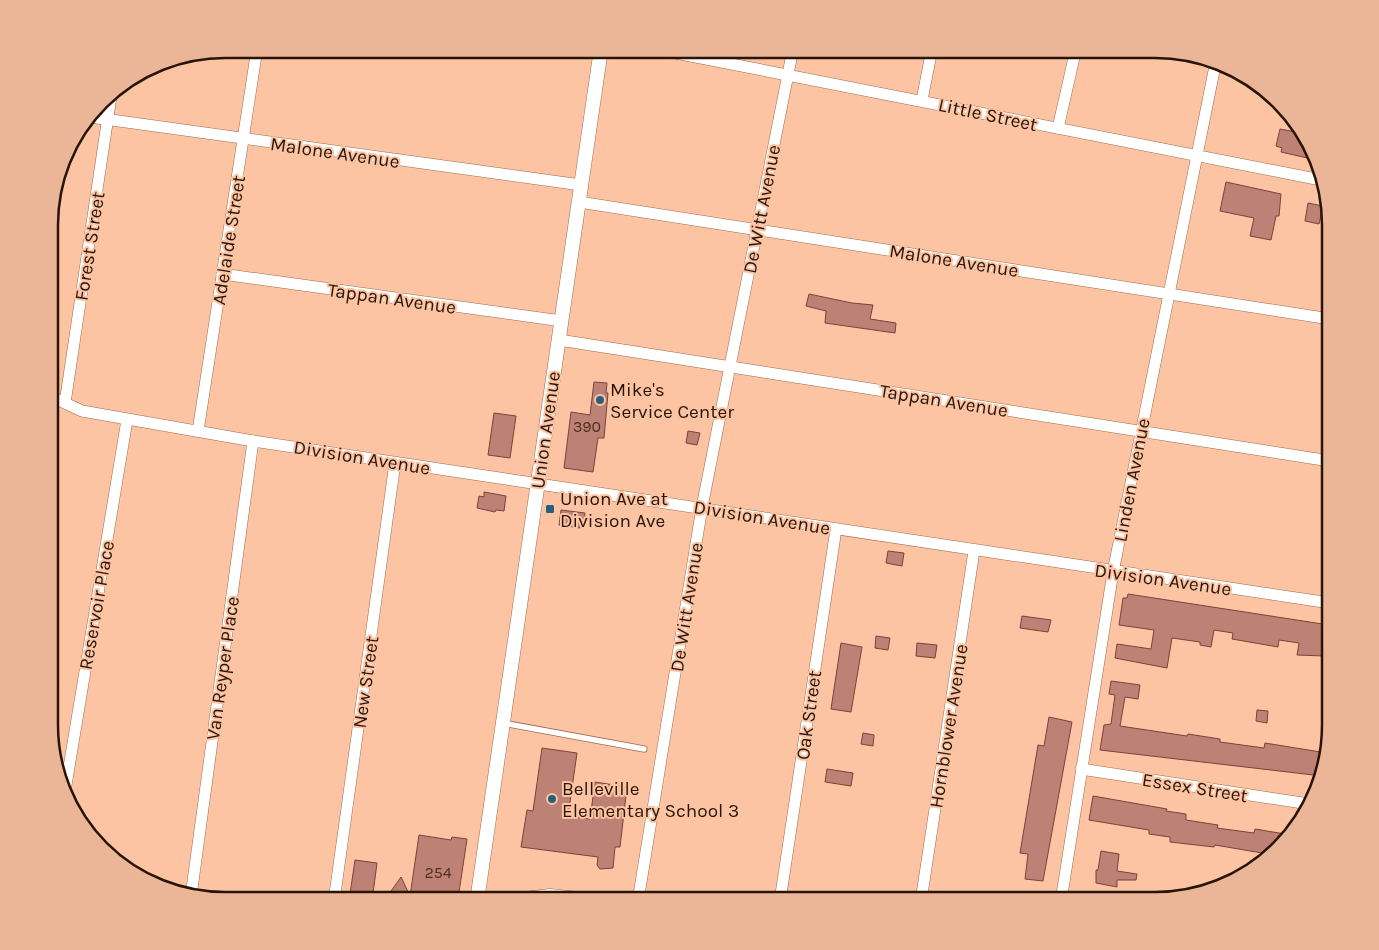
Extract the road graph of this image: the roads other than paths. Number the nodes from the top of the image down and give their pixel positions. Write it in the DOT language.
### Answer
graph roads {
  1 [pos="256,58"];
  2 [pos="601,58"];
  3 [pos="701,58"];
  4 [pos="791,58"];
  5 [pos="930,58"];
  6 [pos="1074,58"];
  7 [pos="1215,69"];
  8 [pos="787,75"];
  9 [pos="922,100"];
  10 [pos="110,103"];
  11 [pos="96,118"];
  12 [pos="108,119"];
  13 [pos="1058,128"];
  14 [pos="244,139"];
  15 [pos="1198,155"];
  16 [pos="1315,179"];
  17 [pos="581,185"];
  18 [pos="579,202"];
  19 [pos="756,229"];
  20 [pos="222,274"];
  21 [pos="1169,294"];
  22 [pos="1321,318"];
  23 [pos="562,322"];
  24 [pos="559,340"];
  25 [pos="729,368"];
  26 [pos="58,400"];
  27 [pos="65,403"];
  28 [pos="127,420"];
  29 [pos="1141,430"];
  30 [pos="198,431"];
  31 [pos="253,441"];
  32 [pos="1321,459"];
  33 [pos="395,463"];
  34 [pos="538,482"];
  35 [pos="702,508"];
  36 [pos="836,529"];
  37 [pos="974,551"];
  38 [pos="1113,572"];
  39 [pos="1321,602"];
  40 [pos="503,723"];
  41 [pos="644,749"];
  42 [pos="1080,769"];
  43 [pos="67,780"];
  44 [pos="1302,803"];
  45 [pos="192,889"];
  46 [pos="335,892"];
  47 [pos="478,892"];
  48 [pos="639,892"];
  49 [pos="781,892"];
  50 [pos="922,892"];
  51 [pos="1062,892"];
  1 -- 14 [label="street, Adelaide Street"];
  2 -- 17 [label="street, Union Avenue"];
  3 -- 8 [label="street, Little Street"];
  4 -- 8 [label="street, De Witt Avenue"];
  5 -- 9 [label="street"];
  6 -- 13 [label="street"];
  7 -- 15 [label="street, Linden Avenue"];
  8 -- 9 [label="street, Little Street"];
  8 -- 19 [label="street, De Witt Avenue"];
  9 -- 13 [label="street, Little Street"];
  10 -- 12 [label="street, Forest Street"];
  11 -- 12 [label="street, Malone Avenue"];
  12 -- 14 [label="street, Malone Avenue"];
  12 -- 27 [label="street, Forest Street"];
  13 -- 15 [label="street, Little Street"];
  14 -- 17 [label="street, Malone Avenue"];
  14 -- 20 [label="street, Adelaide Street"];
  15 -- 16 [label="street, Little Street"];
  15 -- 21 [label="street, Linden Avenue"];
  17 -- 18 [label="street, Union Avenue"];
  18 -- 19 [label="street, Malone Avenue"];
  18 -- 23 [label="street, Union Avenue"];
  19 -- 21 [label="street, Malone Avenue"];
  19 -- 25 [label="street, De Witt Avenue"];
  20 -- 23 [label="street, Tappan Avenue"];
  20 -- 30 [label="street, Adelaide Street"];
  21 -- 22 [label="street, Malone Avenue"];
  21 -- 29 [label="street, Linden Avenue"];
  23 -- 24 [label="street, Union Avenue"];
  24 -- 25 [label="street, Tappan Avenue"];
  24 -- 34 [label="street, Union Avenue"];
  25 -- 29 [label="street, Tappan Avenue"];
  25 -- 35 [label="street, De Witt Avenue"];
  26 -- 27 [label="street, Division Avenue"];
  27 -- 28 [label="street, Division Avenue"];
  28 -- 30 [label="street, Division Avenue"];
  28 -- 43 [label="street, Reservoir Place"];
  29 -- 32 [label="street, Tappan Avenue"];
  29 -- 38 [label="street, Linden Avenue"];
  30 -- 31 [label="street, Division Avenue"];
  31 -- 33 [label="street, Division Avenue"];
  31 -- 45 [label="street, Van Reyper Place"];
  33 -- 34 [label="street, Division Avenue"];
  33 -- 46 [label="street, New Street"];
  34 -- 35 [label="street, Division Avenue"];
  34 -- 40 [label="street, Union Avenue"];
  35 -- 36 [label="street, Division Avenue"];
  35 -- 48 [label="street, De Witt Avenue"];
  36 -- 37 [label="street, Division Avenue"];
  36 -- 49 [label="street, Oak Street"];
  37 -- 38 [label="street, Division Avenue"];
  37 -- 50 [label="street, Hornblower Avenue"];
  38 -- 39 [label="street, Division Avenue"];
  38 -- 42 [label="street, Linden Avenue"];
  40 -- 41 [label="lane"];
  40 -- 47 [label="street, Union Avenue"];
  42 -- 44 [label="street, Essex Street"];
  42 -- 51 [label="street, Linden Avenue"];
}
